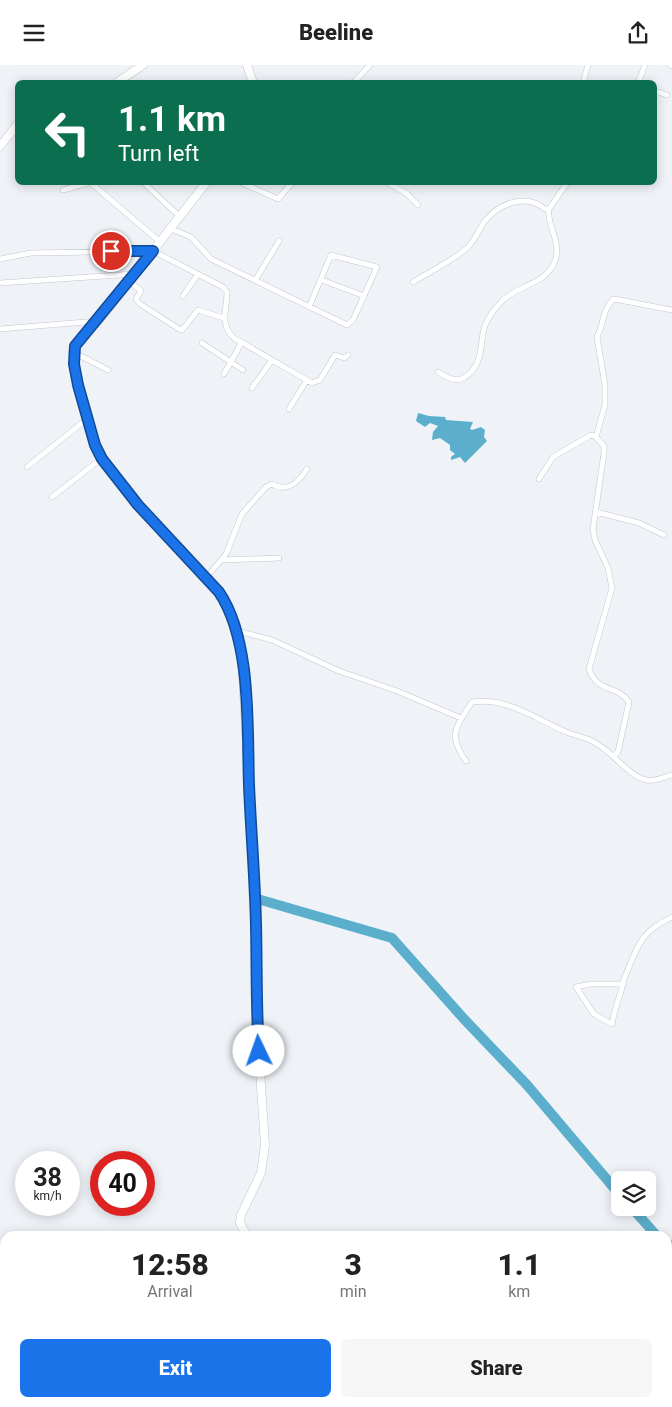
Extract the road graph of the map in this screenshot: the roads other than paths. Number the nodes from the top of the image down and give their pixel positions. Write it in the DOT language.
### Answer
graph roads {
  1 [pos="143,65"];
  2 [pos="247,65"];
  3 [pos="370,65"];
  4 [pos="588,65"];
  5 [pos="645,65"];
  6 [pos="120,80"];
  7 [pos="252,80"];
  8 [pos="356,80"];
  9 [pos="584,80"];
  10 [pos="639,80"];
  11 [pos="657,92"];
  12 [pos="667,95"];
  13 [pos="15,127"];
  14 [pos="1,141"];
  15 [pos="82,185"];
  16 [pos="92,185"];
  17 [pos="146,185"];
  18 [pos="204,185"];
  19 [pos="246,185"];
  20 [pos="290,185"];
  21 [pos="392,185"];
  22 [pos="566,185"];
  23 [pos="63,190"];
  24 [pos="418,205"];
  25 [pos="549,209"];
  26 [pos="179,216"];
  27 [pos="169,228"];
  28 [pos="105,234"];
  29 [pos="159,241"];
  30 [pos="279,241"];
  31 [pos="124,251"];
  32 [pos="153,251"];
  33 [pos="0,259"];
  34 [pos="198,274"];
  35 [pos="132,278"];
  36 [pos="256,279"];
  37 [pos="322,280"];
  38 [pos="413,282"];
  39 [pos="0,283"];
  40 [pos="183,296"];
  41 [pos="364,296"];
  42 [pos="309,307"];
  43 [pos="672,310"];
  44 [pos="224,318"];
  45 [pos="98,321"];
  46 [pos="0,329"];
  47 [pos="242,342"];
  48 [pos="202,343"];
  49 [pos="73,352"];
  50 [pos="348,355"];
  51 [pos="272,360"];
  52 [pos="230,363"];
  53 [pos="108,370"];
  54 [pos="244,370"];
  55 [pos="438,372"];
  56 [pos="224,373"];
  57 [pos="307,380"];
  58 [pos="252,387"];
  59 [pos="289,409"];
  60 [pos="87,419"];
  61 [pos="596,437"];
  62 [pos="102,459"];
  63 [pos="26,467"];
  64 [pos="307,469"];
  65 [pos="539,479"];
  66 [pos="52,497"];
  67 [pos="596,512"];
  68 [pos="664,535"];
  69 [pos="279,558"];
  70 [pos="222,560"];
  71 [pos="206,577"];
  72 [pos="238,631"];
  73 [pos="461,719"];
  74 [pos="613,756"];
  75 [pos="466,761"];
  76 [pos="672,775"];
  77 [pos="672,917"];
  78 [pos="623,984"];
  79 [pos="243,1231"];
  1 -- 6 [label="street"];
  2 -- 7 [label="street"];
  3 -- 8 [label="street"];
  4 -- 9 [label="street"];
  5 -- 10 [label="street"];
  11 -- 12 [label="street"];
  13 -- 14 [label="street"];
  15 -- 23 [label="street"];
  16 -- 29 [label="street"];
  17 -- 26 [label="street"];
  18 -- 26 [label="street"];
  19 -- 20 [label="street"];
  21 -- 24 [label="street"];
  22 -- 25 [label="street"];
  25 -- 38 [label="street"];
  25 -- 55 [label="street"];
  26 -- 27 [label="street"];
  27 -- 29 [label="street"];
  27 -- 36 [label="street"];
  28 -- 31 [label="street"];
  29 -- 32 [label="street"];
  30 -- 36 [label="street"];
  31 -- 32 [label="street"];
  31 -- 33 [label="street"];
  32 -- 34 [label="street"];
  32 -- 35 [label="street"];
  34 -- 40 [label="street"];
  34 -- 44 [label="street"];
  35 -- 39 [label="street"];
  35 -- 44 [label="street"];
  35 -- 45 [label="street"];
  36 -- 42 [label="street"];
  37 -- 41 [label="street"];
  37 -- 41 [label="street"];
  37 -- 42 [label="street"];
  41 -- 42 [label="street"];
  43 -- 61 [label="street"];
  44 -- 47 [label="street"];
  45 -- 46 [label="street"];
  45 -- 49 [label="street"];
  47 -- 51 [label="street"];
  47 -- 52 [label="street"];
  48 -- 52 [label="street"];
  49 -- 53 [label="street"];
  49 -- 60 [label="street"];
  50 -- 57 [label="street"];
  51 -- 57 [label="street"];
  51 -- 58 [label="street"];
  52 -- 54 [label="street"];
  52 -- 56 [label="street"];
  57 -- 59 [label="street"];
  60 -- 62 [label="street"];
  60 -- 63 [label="street"];
  61 -- 65 [label="street"];
  61 -- 67 [label="street"];
  62 -- 66 [label="street"];
  62 -- 71 [label="street"];
  64 -- 70 [label="street"];
  67 -- 68 [label="street"];
  67 -- 74 [label="street"];
  69 -- 70 [label="street"];
  70 -- 71 [label="street"];
  71 -- 72 [label="street"];
  72 -- 73 [label="street"];
  72 -- 79 [label="street"];
  73 -- 74 [label="street"];
  73 -- 75 [label="street"];
  74 -- 76 [label="street"];
  77 -- 78 [label="street"];
  78 -- 78 [label="street"];
}
